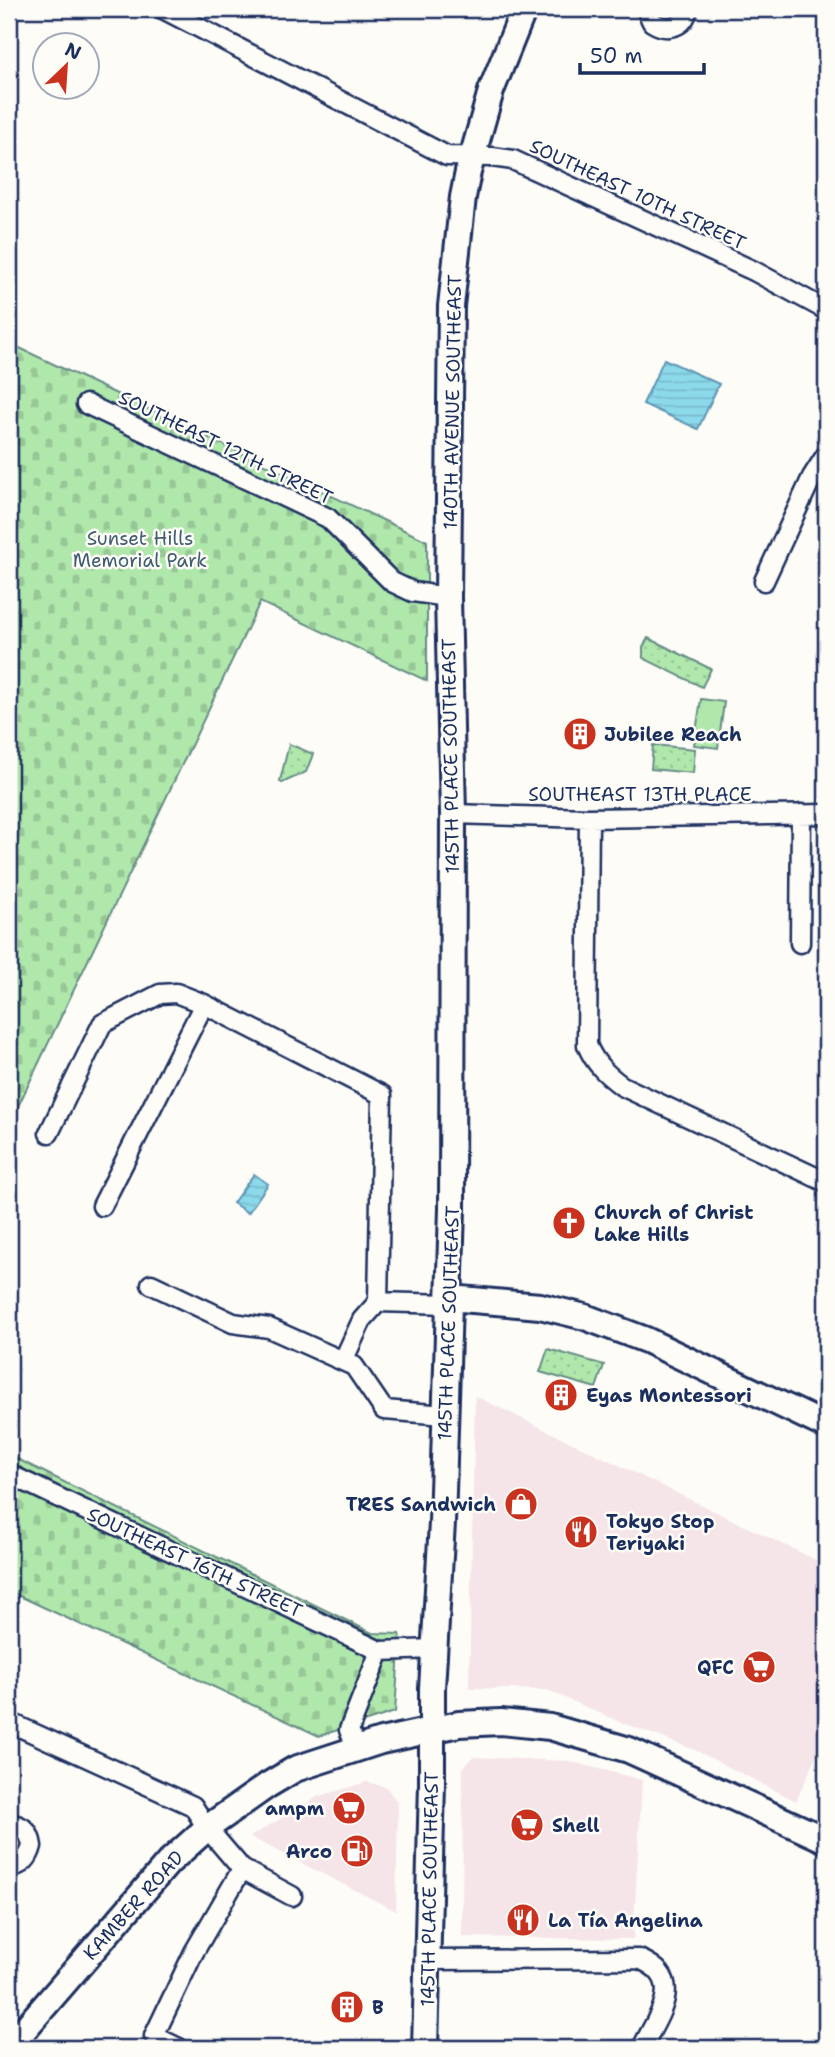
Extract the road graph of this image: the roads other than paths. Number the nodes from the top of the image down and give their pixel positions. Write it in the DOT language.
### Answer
graph roads {
  1 [pos="163,9"];
  2 [pos="524,9"];
  3 [pos="646,9"];
  4 [pos="688,9"];
  5 [pos="472,156"];
  6 [pos="826,310"];
  7 [pos="86,404"];
  8 [pos="824,450"];
  9 [pos="764,581"];
  10 [pos="448,597"];
  11 [pos="453,814"];
  12 [pos="801,814"];
  13 [pos="826,814"];
  14 [pos="589,818"];
  15 [pos="800,943"];
  16 [pos="204,1004"];
  17 [pos="49,1133"];
  18 [pos="826,1182"];
  19 [pos="102,1206"];
  20 [pos="150,1284"];
  21 [pos="449,1301"];
  22 [pos="378,1302"];
  23 [pos="342,1361"];
  24 [pos="445,1415"];
  25 [pos="826,1426"];
  26 [pos="9,1474"];
  27 [pos="434,1648"];
  28 [pos="380,1651"];
  29 [pos="9,1722"];
  30 [pos="432,1729"];
  31 [pos="357,1749"];
  32 [pos="9,1824"];
  33 [pos="207,1828"];
  34 [pos="826,1840"];
  35 [pos="9,1867"];
  36 [pos="242,1869"];
  37 [pos="292,1896"];
  38 [pos="428,1960"];
  39 [pos="9,2048"];
  40 [pos="179,2048"];
  41 [pos="425,2048"];
  42 [pos="642,2048"];
  1 -- 5 [label="street, SOUTHEAST 10TH STREET"];
  2 -- 5 [label="street, 140TH AVENUE SOUTHEAST"];
  3 -- 4 [label="street"];
  5 -- 6 [label="street, SOUTHEAST 10TH STREET"];
  5 -- 10 [label="street, 140TH AVENUE SOUTHEAST"];
  7 -- 10 [label="street, SOUTHEAST 12TH STREET"];
  8 -- 9 [label="street"];
  10 -- 11 [label="street, 145TH PLACE SOUTHEAST"];
  11 -- 14 [label="street, SOUTHEAST 13TH PLACE"];
  11 -- 21 [label="street, 145TH PLACE SOUTHEAST"];
  12 -- 13 [label="street, SOUTHEAST 13TH PLACE"];
  12 -- 14 [label="street, SOUTHEAST 13TH PLACE"];
  12 -- 15 [label="street"];
  14 -- 18 [label="street"];
  16 -- 17 [label="street"];
  16 -- 19 [label="street"];
  16 -- 22 [label="street"];
  20 -- 23 [label="street"];
  21 -- 22 [label="street"];
  21 -- 24 [label="street, 145TH PLACE SOUTHEAST"];
  21 -- 25 [label="street"];
  22 -- 23 [label="street"];
  23 -- 24 [label="street"];
  24 -- 27 [label="street, 145TH PLACE SOUTHEAST"];
  26 -- 28 [label="street, SOUTHEAST 16TH STREET"];
  27 -- 28 [label="street"];
  27 -- 30 [label="street, 145TH PLACE SOUTHEAST"];
  28 -- 31 [label="street"];
  29 -- 33 [label="street"];
  30 -- 31 [label="street, KAMBER ROAD"];
  30 -- 34 [label="street"];
  30 -- 38 [label="street, 145TH PLACE SOUTHEAST"];
  31 -- 33 [label="street, KAMBER ROAD"];
  32 -- 35 [label="street"];
  33 -- 36 [label="street"];
  33 -- 39 [label="street, KAMBER ROAD"];
  36 -- 37 [label="street"];
  36 -- 40 [label="street"];
  38 -- 41 [label="street, 145TH PLACE SOUTHEAST"];
  38 -- 42 [label="street"];
}
